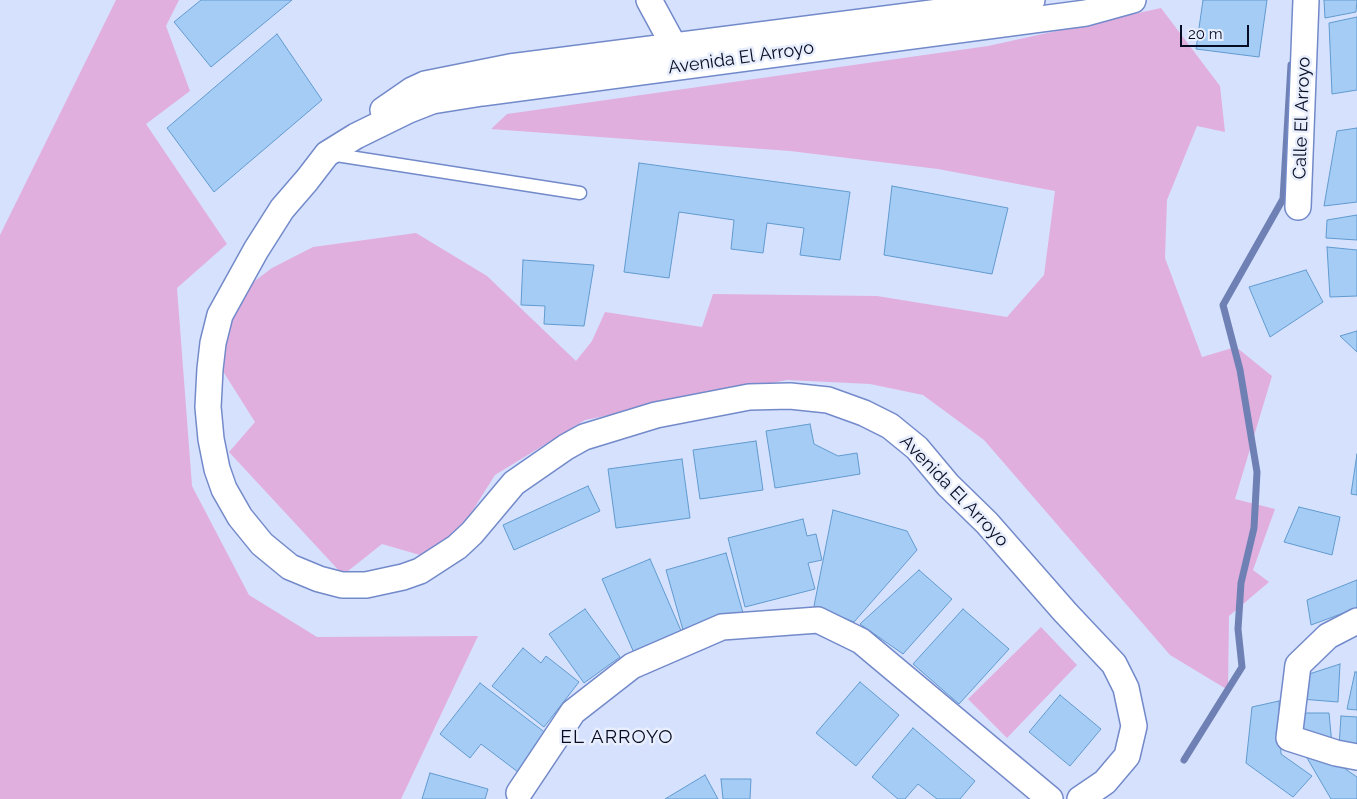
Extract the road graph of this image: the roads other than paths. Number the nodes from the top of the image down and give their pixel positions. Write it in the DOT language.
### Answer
graph roads {
  1 [pos="649,0"];
  2 [pos="1032,0"];
  3 [pos="1132,0"];
  4 [pos="1306,0"];
  5 [pos="680,56"];
  6 [pos="327,154"];
  7 [pos="580,194"];
  8 [pos="1298,207"];
  9 [pos="1357,621"];
  10 [pos="1357,756"];
  11 [pos="519,793"];
  12 [pos="1050,799"];
  13 [pos="1080,799"];
  1 -- 5 [label="street"];
  2 -- 5 [label="street, Avenida El Arroyo"];
  3 -- 5 [label="street, Avenida El Arroyo"];
  4 -- 8 [label="street, Calle El Arroyo"];
  5 -- 6 [label="street, Avenida El Arroyo"];
  6 -- 7 [label="lane"];
  6 -- 13 [label="street, Avenida El Arroyo"];
  9 -- 10 [label="street"];
  11 -- 12 [label="street"];
}
